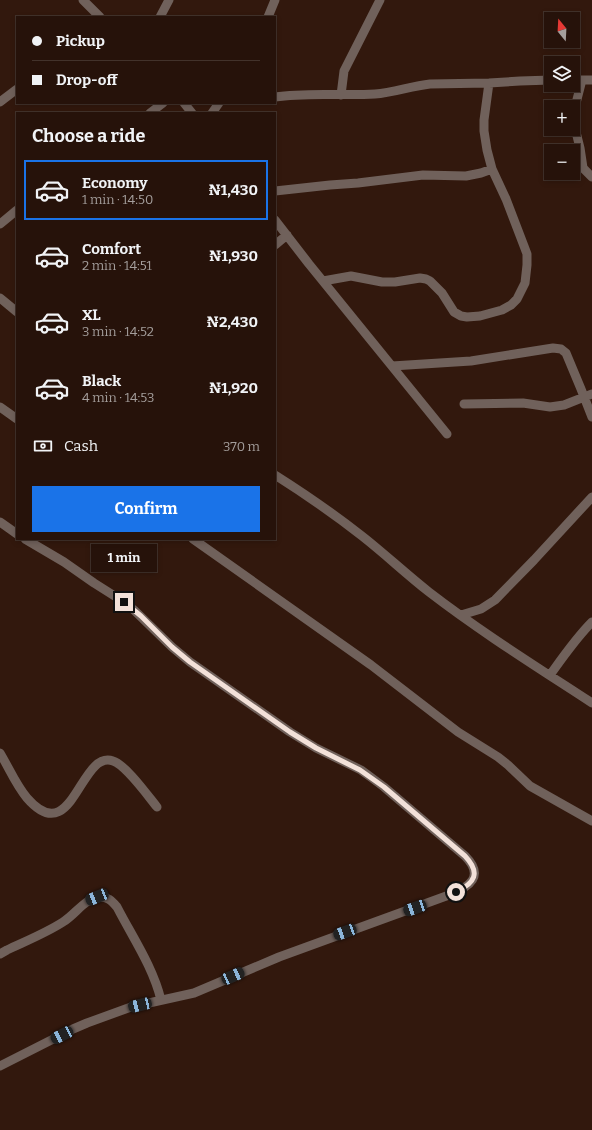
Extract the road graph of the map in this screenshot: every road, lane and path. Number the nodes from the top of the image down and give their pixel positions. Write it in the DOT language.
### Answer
graph roads {
  1 [pos="83,0"];
  2 [pos="169,0"];
  3 [pos="275,0"];
  4 [pos="380,0"];
  5 [pos="99,16"];
  6 [pos="161,16"];
  7 [pos="268,16"];
  8 [pos="544,80"];
  9 [pos="580,80"];
  10 [pos="592,80"];
  11 [pos="489,83"];
  12 [pos="16,90"];
  13 [pos="576,92"];
  14 [pos="341,95"];
  15 [pos="276,97"];
  16 [pos="0,102"];
  17 [pos="162,104"];
  18 [pos="185,104"];
  19 [pos="151,112"];
  20 [pos="191,112"];
  21 [pos="492,168"];
  22 [pos="592,177"];
  23 [pos="276,191"];
  24 [pos="16,211"];
  25 [pos="276,221"];
  26 [pos="0,224"];
  27 [pos="287,235"];
  28 [pos="276,244"];
  29 [pos="323,281"];
  30 [pos="0,298"];
  31 [pos="16,311"];
  32 [pos="392,366"];
  33 [pos="588,396"];
  34 [pos="464,404"];
  35 [pos="0,407"];
  36 [pos="16,418"];
  37 [pos="592,418"];
  38 [pos="447,434"];
  39 [pos="276,476"];
  40 [pos="592,497"];
  41 [pos="0,522"];
  42 [pos="16,533"];
  43 [pos="27,540"];
  44 [pos="194,540"];
  45 [pos="461,616"];
  46 [pos="592,622"];
  47 [pos="550,676"];
  48 [pos="592,703"];
  49 [pos="0,753"];
  50 [pos="156,807"];
  51 [pos="592,821"];
  52 [pos="0,954"];
  53 [pos="161,1000"];
  54 [pos="0,1066"];
  1 -- 5 [label="street"];
  2 -- 6 [label="street"];
  3 -- 7 [label="street"];
  4 -- 14 [label="street"];
  8 -- 11 [label="street"];
  9 -- 10 [label="street"];
  11 -- 14 [label="street"];
  11 -- 21 [label="street"];
  12 -- 16 [label="street"];
  13 -- 22 [label="street"];
  14 -- 15 [label="street"];
  17 -- 19 [label="street"];
  18 -- 20 [label="street"];
  21 -- 23 [label="street"];
  21 -- 29 [label="street"];
  24 -- 26 [label="street"];
  25 -- 27 [label="street"];
  27 -- 28 [label="street"];
  27 -- 29 [label="street"];
  29 -- 32 [label="street"];
  30 -- 31 [label="street"];
  32 -- 33 [label="street"];
  32 -- 38 [label="street"];
  33 -- 34 [label="street"];
  33 -- 37 [label="street"];
  35 -- 36 [label="street"];
  39 -- 45 [label="street"];
  40 -- 45 [label="street"];
  41 -- 42 [label="street"];
  43 -- 53 [label="street"];
  44 -- 51 [label="street"];
  45 -- 47 [label="street"];
  46 -- 47 [label="street"];
  47 -- 48 [label="street"];
  49 -- 50 [label="street"];
  52 -- 53 [label="street"];
  53 -- 54 [label="street"];
}
